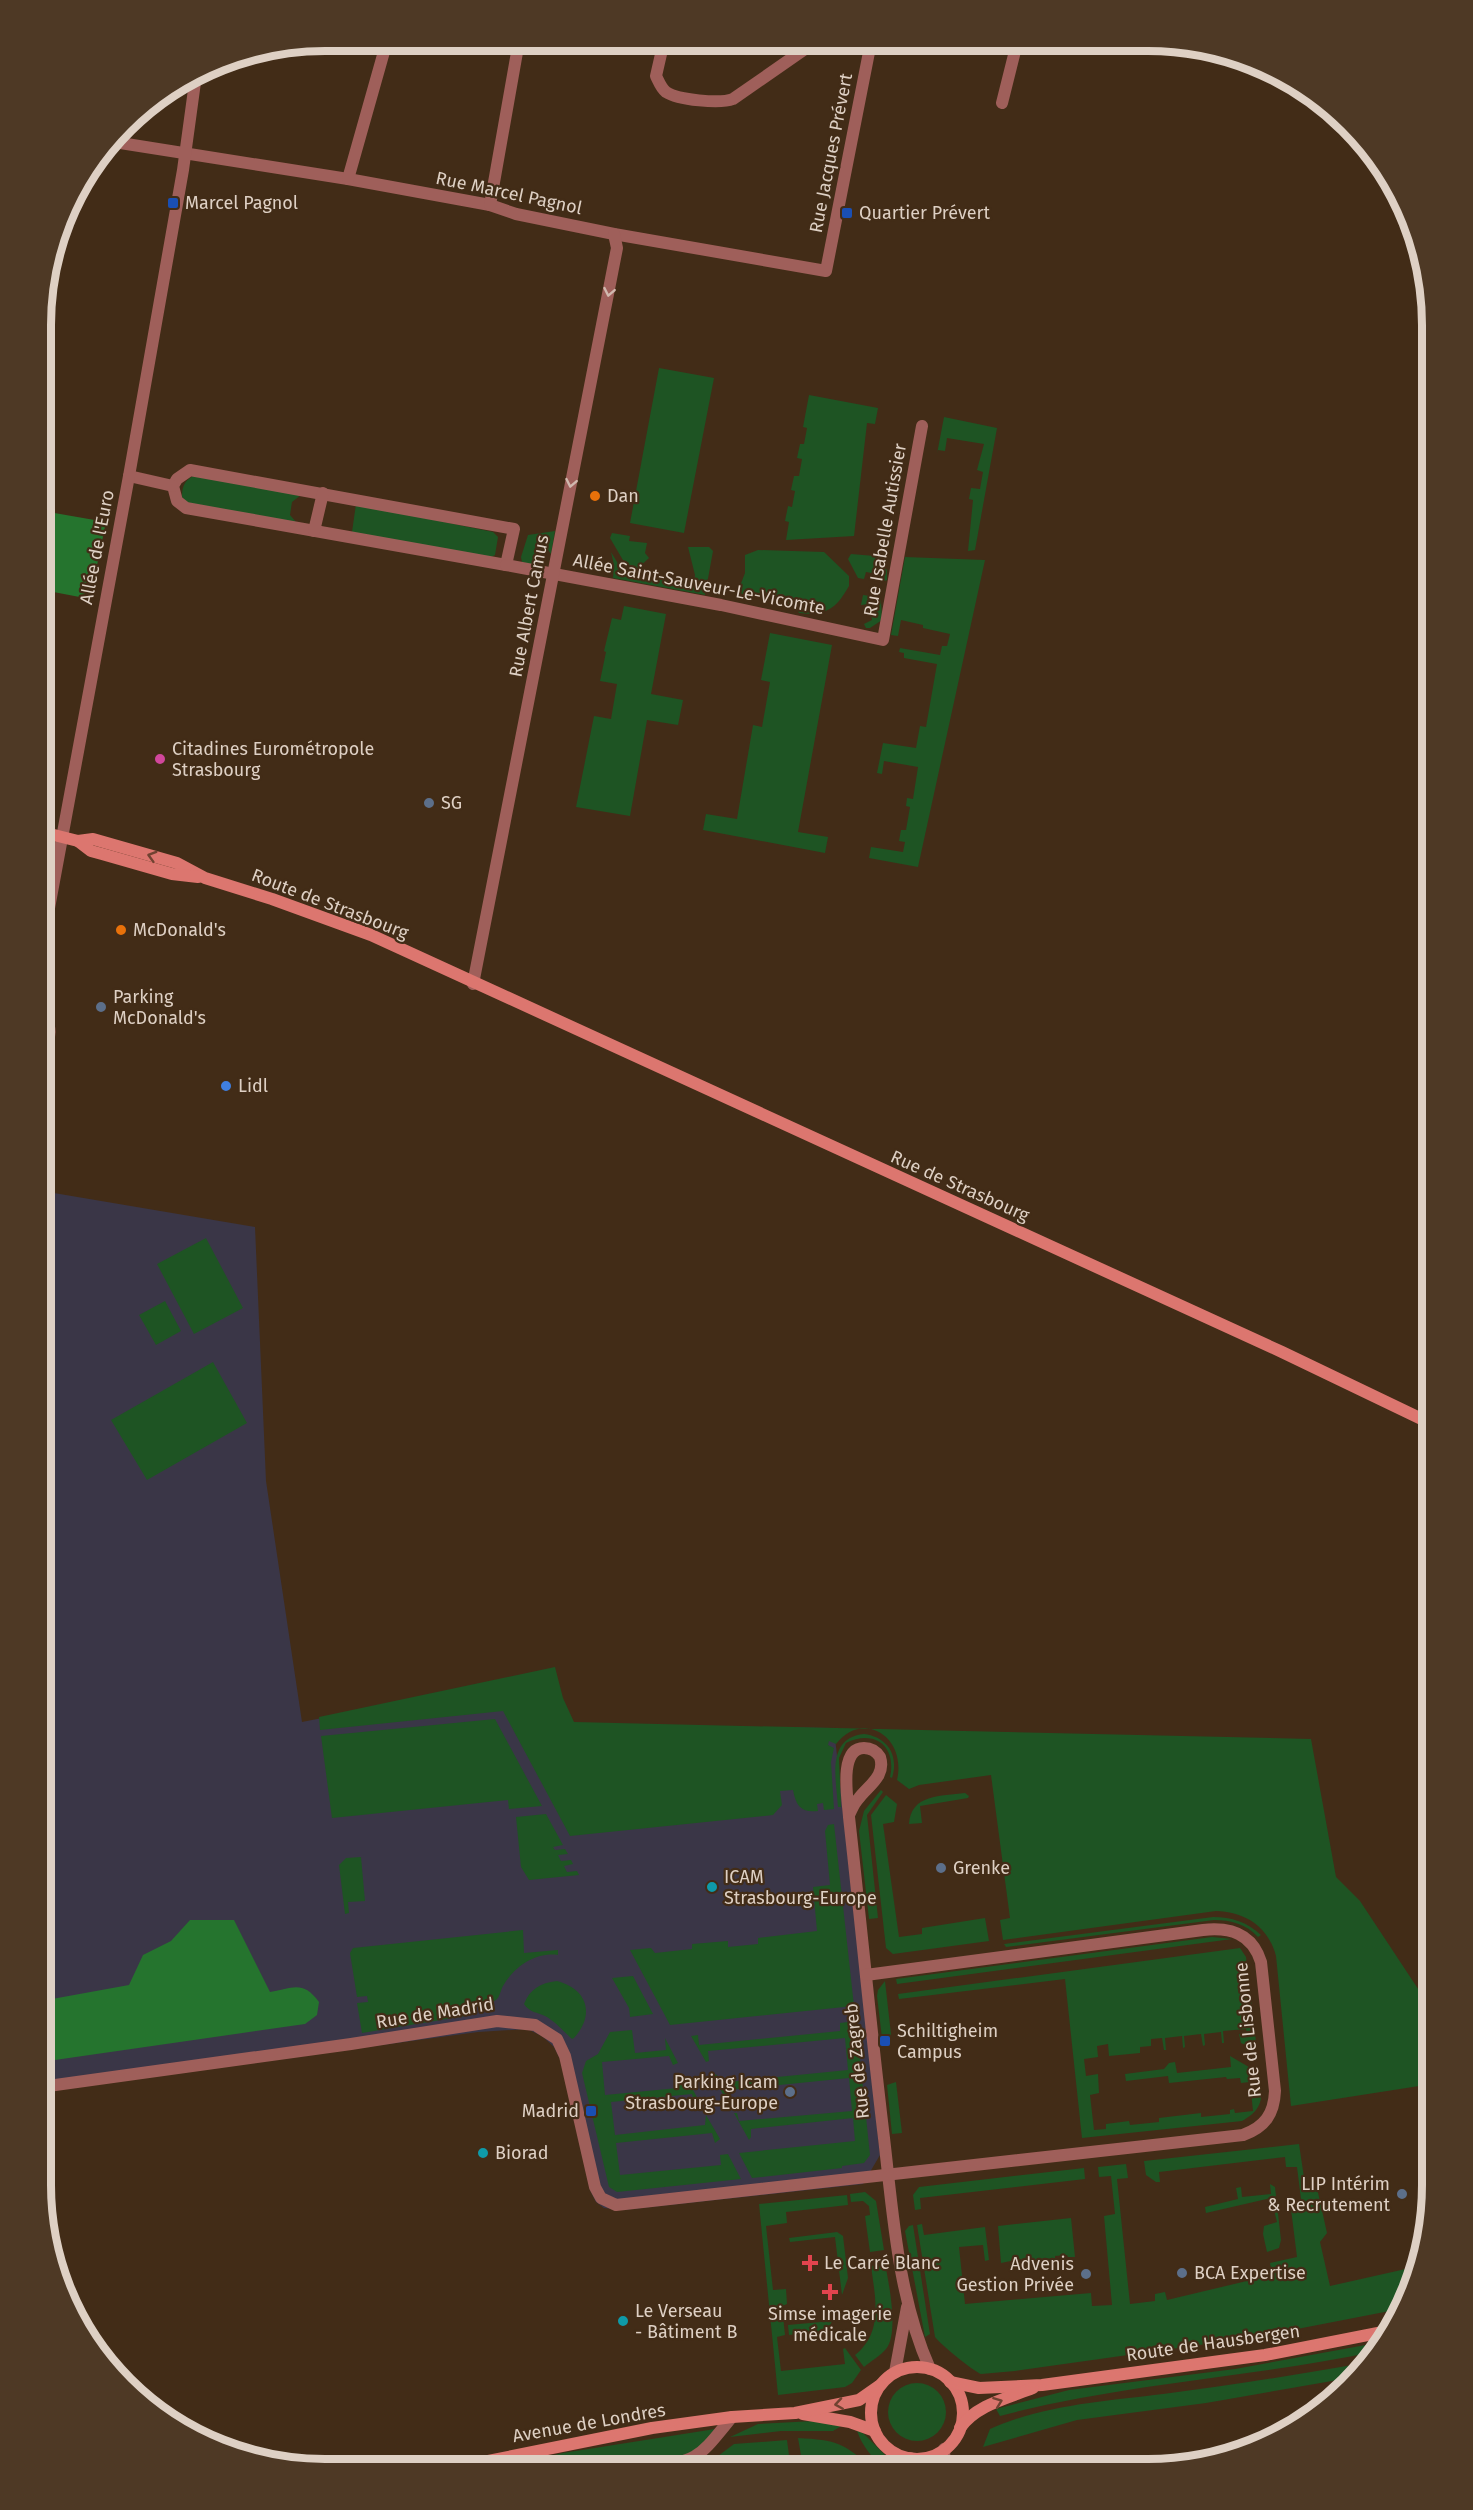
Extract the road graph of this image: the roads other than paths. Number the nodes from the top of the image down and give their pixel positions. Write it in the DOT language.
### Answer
graph roads {
  1 [pos="384,51"];
  2 [pos="517,51"];
  3 [pos="662,51"];
  4 [pos="799,51"];
  5 [pos="869,51"];
  6 [pos="1015,51"];
  7 [pos="195,84"];
  8 [pos="1002,103"];
  9 [pos="120,143"];
  10 [pos="185,154"];
  11 [pos="348,179"];
  12 [pos="490,205"];
  13 [pos="614,234"];
  14 [pos="826,271"];
  15 [pos="922,426"];
  16 [pos="129,476"];
  17 [pos="173,486"];
  18 [pos="323,493"];
  19 [pos="314,531"];
  20 [pos="506,565"];
  21 [pos="553,573"];
  22 [pos="884,640"];
  23 [pos="51,834"];
  24 [pos="61,837"];
  25 [pos="51,894"];
  26 [pos="473,984"];
  27 [pos="1422,1419"];
  28 [pos="849,1815"];
  29 [pos="866,1975"];
  30 [pos="51,2086"];
  31 [pos="888,2175"];
  32 [pos="908,2303"];
  33 [pos="1378,2333"];
  34 [pos="930,2369"];
  35 [pos="895,2372"];
  36 [pos="950,2382"];
  37 [pos="1042,2385"];
  38 [pos="879,2386"];
  39 [pos="795,2413"];
  40 [pos="732,2417"];
  41 [pos="960,2428"];
  42 [pos="874,2431"];
  43 [pos="944,2449"];
  44 [pos="910,2458"];
  45 [pos="497,2459"];
  46 [pos="692,2459"];
  47 [pos="944,2459"];
  1 -- 11 [label="street"];
  2 -- 12 [label="street"];
  3 -- 4 [label="street"];
  5 -- 14 [label="street, Rue Jacques Prévert"];
  6 -- 8 [label="street"];
  7 -- 10 [label="street, Allée de l'Euro"];
  9 -- 10 [label="street, Rue Marcel Pagnol"];
  10 -- 11 [label="street, Rue Marcel Pagnol"];
  10 -- 16 [label="street, Allée de l'Euro"];
  11 -- 12 [label="street, Rue Marcel Pagnol"];
  12 -- 13 [label="street, Rue Marcel Pagnol"];
  13 -- 14 [label="street, Rue Marcel Pagnol"];
  13 -- 21 [label="street, Rue Albert Camus, one-way"];
  15 -- 22 [label="street, Rue Isabelle Autissier"];
  16 -- 17 [label="street"];
  16 -- 24 [label="street, Allée de l'Euro"];
  17 -- 18 [label="street"];
  17 -- 19 [label="street, Allée Saint-Sauveur-Le-Vicomte"];
  18 -- 19 [label="street"];
  18 -- 20 [label="street"];
  19 -- 20 [label="street, Allée Saint-Sauveur-Le-Vicomte"];
  20 -- 21 [label="street, Allée Saint-Sauveur-Le-Vicomte"];
  21 -- 22 [label="street, Allée Saint-Sauveur-Le-Vicomte"];
  21 -- 26 [label="street, Rue Albert Camus"];
  23 -- 24 [label="main road, Route de Strasbourg"];
  24 -- 25 [label="street, Allée de l'Euro"];
  24 -- 26 [label="main road, Route de Strasbourg"];
  26 -- 27 [label="main road, Rue de Strasbourg"];
  28 -- 28 [label="street, Rue de Zagreb"];
  28 -- 29 [label="street, Rue de Zagreb"];
  29 -- 31 [label="street, Rue de Zagreb"];
  29 -- 31 [label="street, Rue de Lisbonne"];
  30 -- 31 [label="street, Rue de Madrid"];
  31 -- 32 [label="street, Rue de Zagreb"];
  32 -- 34 [label="street, Rue de Zagreb"];
  32 -- 35 [label="street, Rue de Zagreb"];
  33 -- 37 [label="main road, Route de Hausbergen"];
  34 -- 35 [label="main road"];
  34 -- 36 [label="main road"];
  35 -- 38 [label="main road"];
  36 -- 37 [label="main road, Route de Hausbergen"];
  36 -- 41 [label="main road"];
  41 -- 37 [label="main road, Route de Hausbergen, one-way"];
  38 -- 39 [label="main road, Avenue de Londres, one-way"];
  38 -- 42 [label="main road"];
  39 -- 40 [label="main road, Avenue de Londres"];
  39 -- 42 [label="main road, Avenue de Londres"];
  40 -- 45 [label="main road, Avenue de Londres"];
  40 -- 46 [label="street"];
  41 -- 43 [label="main road"];
  42 -- 44 [label="main road"];
  43 -- 44 [label="main road"];
  43 -- 47 [label="street"];
}
